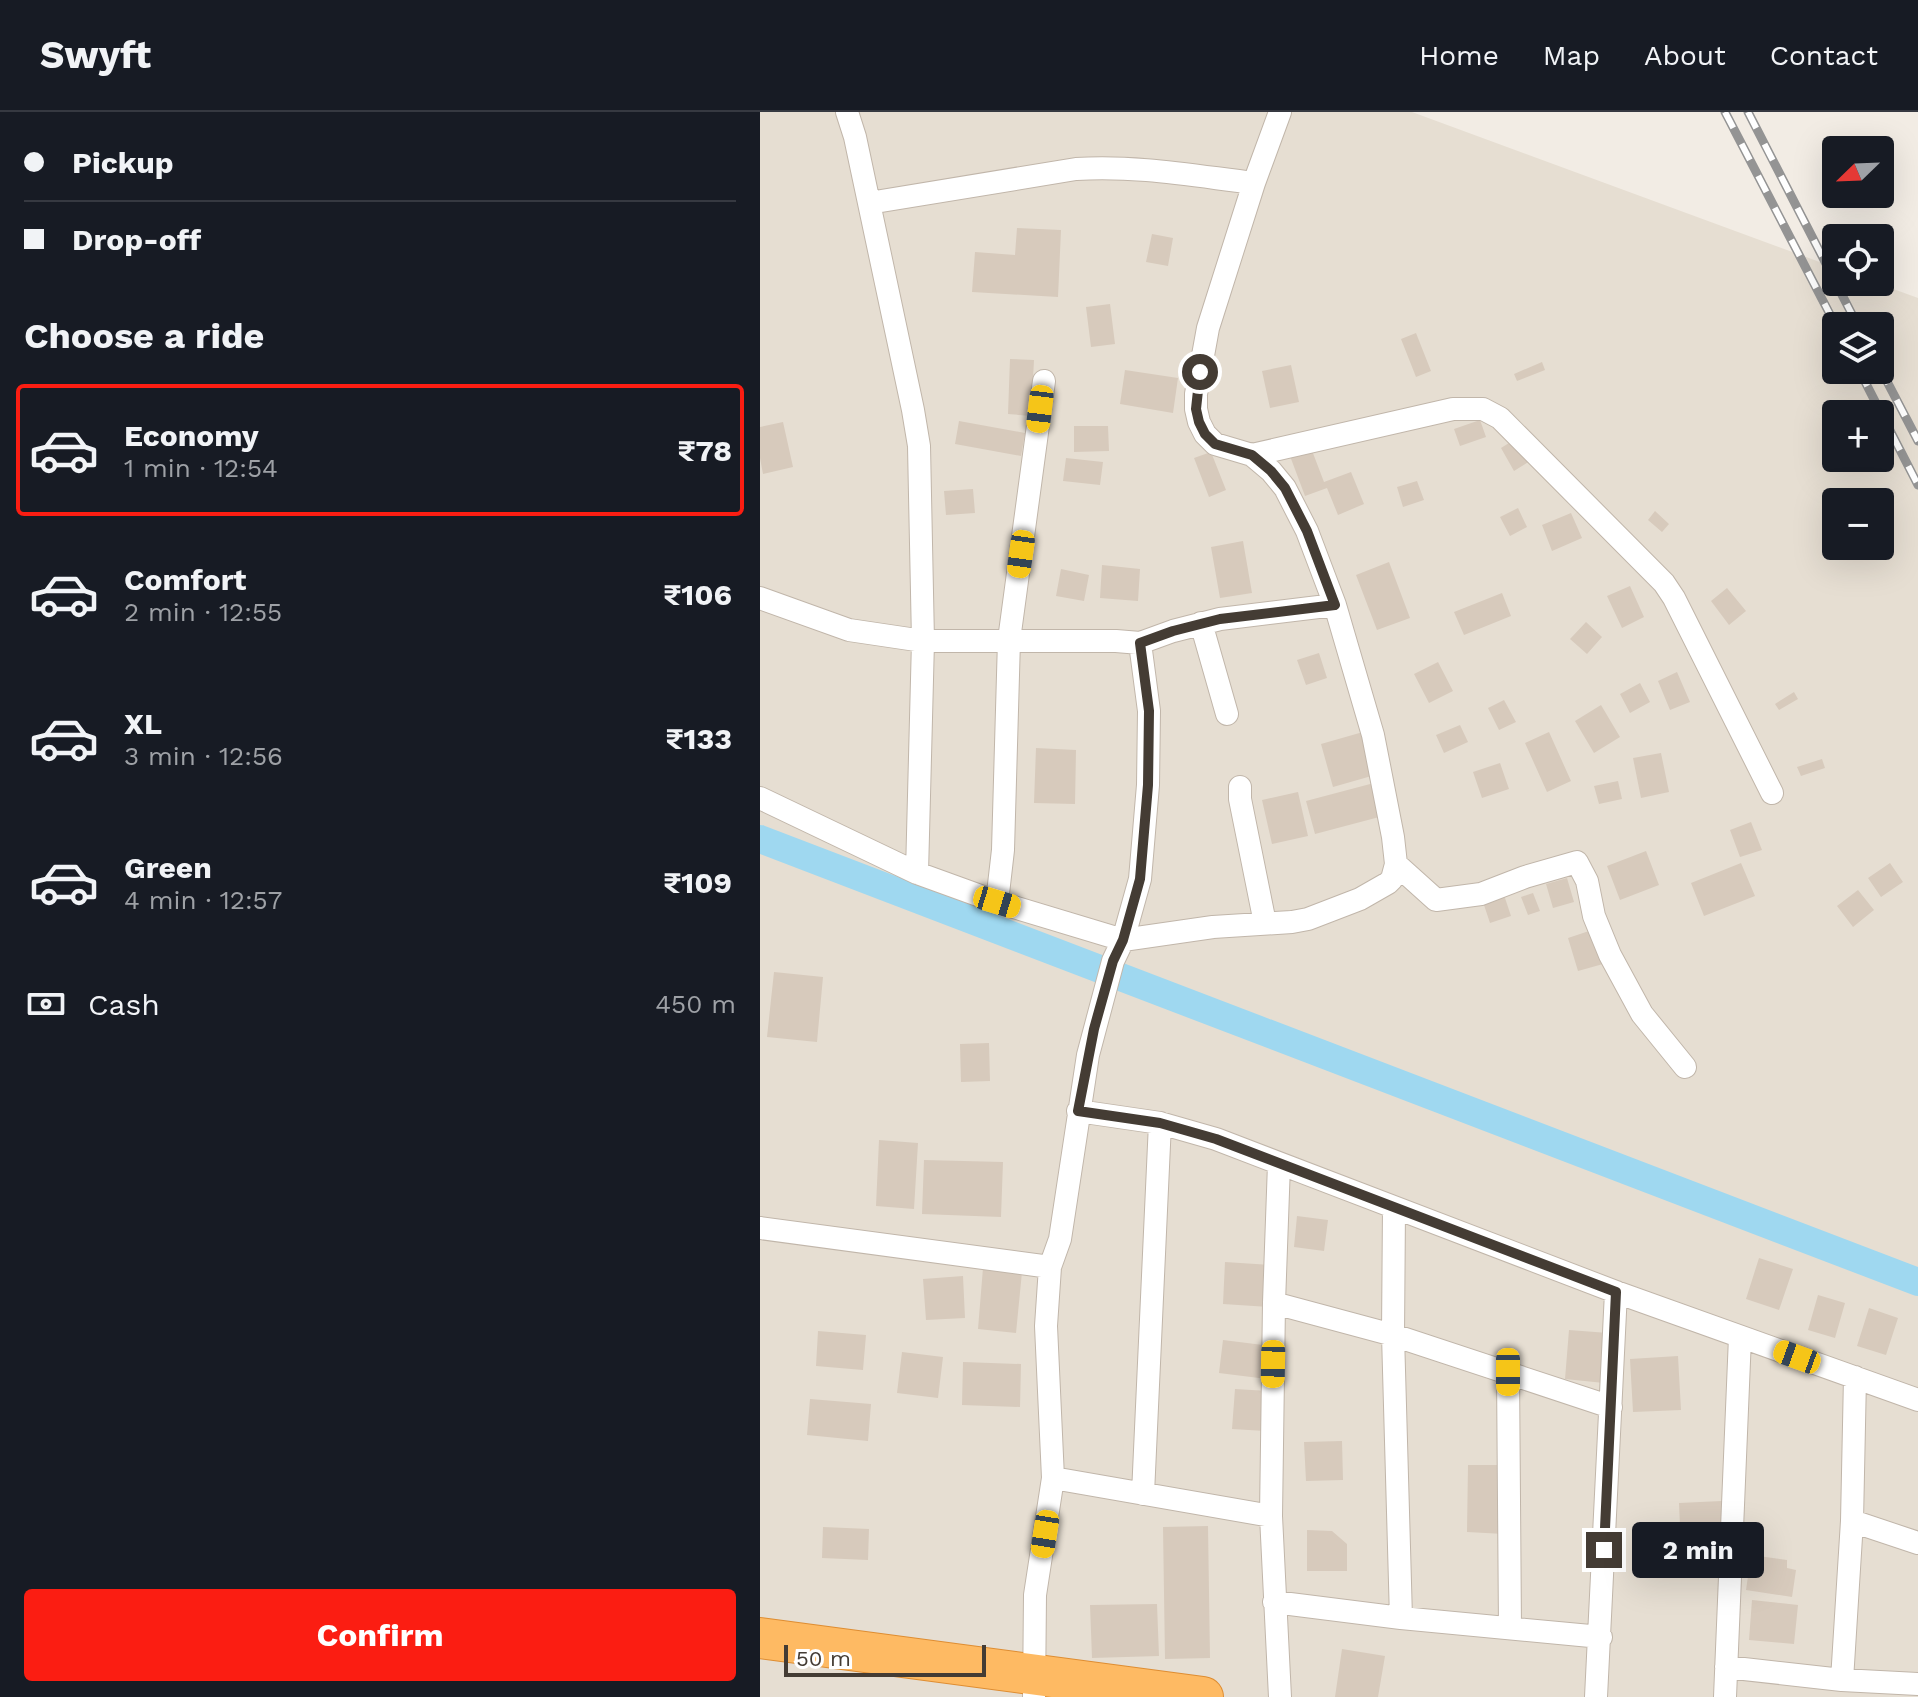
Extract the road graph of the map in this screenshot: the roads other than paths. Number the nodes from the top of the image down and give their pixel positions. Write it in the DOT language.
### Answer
graph roads {
  1 [pos="847,112"];
  2 [pos="1280,112"];
  3 [pos="1254,183"];
  4 [pos="869,203"];
  5 [pos="1044,381"];
  6 [pos="1252,455"];
  7 [pos="760,598"];
  8 [pos="1335,605"];
  9 [pos="1201,623"];
  10 [pos="1009,640"];
  11 [pos="923,641"];
  12 [pos="1140,643"];
  13 [pos="1227,714"];
  14 [pos="1240,787"];
  15 [pos="1772,793"];
  16 [pos="760,798"];
  17 [pos="1396,864"];
  18 [pos="917,873"];
  19 [pos="997,902"];
  20 [pos="1265,923"];
  21 [pos="1123,940"];
  22 [pos="1685,1067"];
  23 [pos="1078,1111"];
  24 [pos="1160,1123"];
  25 [pos="1279,1164"];
  26 [pos="1394,1208"];
  27 [pos="760,1228"];
  28 [pos="1050,1267"];
  29 [pos="1616,1292"];
  30 [pos="1274,1303"];
  31 [pos="1393,1335"];
  32 [pos="1740,1337"];
  33 [pos="1508,1372"];
  34 [pos="1855,1377"];
  35 [pos="1918,1400"];
  36 [pos="1611,1407"];
  37 [pos="1053,1478"];
  38 [pos="1143,1494"];
  39 [pos="1271,1516"];
  40 [pos="1852,1521"];
  41 [pos="1918,1543"];
  42 [pos="1274,1602"];
  43 [pos="1401,1618"];
  44 [pos="1510,1628"];
  45 [pos="1601,1637"];
  46 [pos="760,1638"];
  47 [pos="1726,1667"];
  48 [pos="1842,1680"];
  49 [pos="1918,1684"];
  50 [pos="1034,1685"];
  51 [pos="1203,1697"];
  52 [pos="1280,1697"];
  53 [pos="1596,1697"];
  54 [pos="1725,1697"];
  1 -- 4 [label="street"];
  2 -- 3 [label="street"];
  3 -- 4 [label="street"];
  3 -- 6 [label="street"];
  4 -- 11 [label="street"];
  5 -- 10 [label="street"];
  6 -- 8 [label="street"];
  6 -- 15 [label="street"];
  7 -- 11 [label="street"];
  8 -- 9 [label="street"];
  8 -- 17 [label="street"];
  9 -- 12 [label="street"];
  9 -- 13 [label="street"];
  10 -- 11 [label="street"];
  10 -- 12 [label="street"];
  10 -- 19 [label="street"];
  11 -- 18 [label="street"];
  12 -- 21 [label="street"];
  14 -- 20 [label="street"];
  16 -- 18 [label="street"];
  17 -- 20 [label="street"];
  17 -- 22 [label="street"];
  18 -- 19 [label="street"];
  19 -- 21 [label="street"];
  20 -- 21 [label="street"];
  21 -- 23 [label="street"];
  23 -- 24 [label="street"];
  23 -- 28 [label="street"];
  24 -- 25 [label="street"];
  24 -- 38 [label="street"];
  25 -- 26 [label="street"];
  25 -- 30 [label="street"];
  26 -- 29 [label="street"];
  26 -- 31 [label="street"];
  27 -- 28 [label="street"];
  28 -- 37 [label="street"];
  29 -- 32 [label="street"];
  29 -- 36 [label="street"];
  30 -- 31 [label="street"];
  30 -- 39 [label="street"];
  31 -- 33 [label="street"];
  31 -- 43 [label="street"];
  32 -- 34 [label="street"];
  32 -- 47 [label="street"];
  33 -- 36 [label="street"];
  33 -- 44 [label="street"];
  34 -- 35 [label="street"];
  34 -- 40 [label="street"];
  36 -- 45 [label="street"];
  37 -- 38 [label="street"];
  37 -- 50 [label="street"];
  38 -- 39 [label="street"];
  39 -- 42 [label="street"];
  40 -- 41 [label="street"];
  40 -- 48 [label="street"];
  42 -- 43 [label="street"];
  42 -- 52 [label="street"];
  43 -- 44 [label="street"];
  44 -- 45 [label="street"];
  45 -- 53 [label="street"];
  46 -- 50 [label="highway"];
  47 -- 48 [label="street"];
  47 -- 54 [label="street"];
  48 -- 49 [label="street"];
  50 -- 51 [label="highway"];
}
